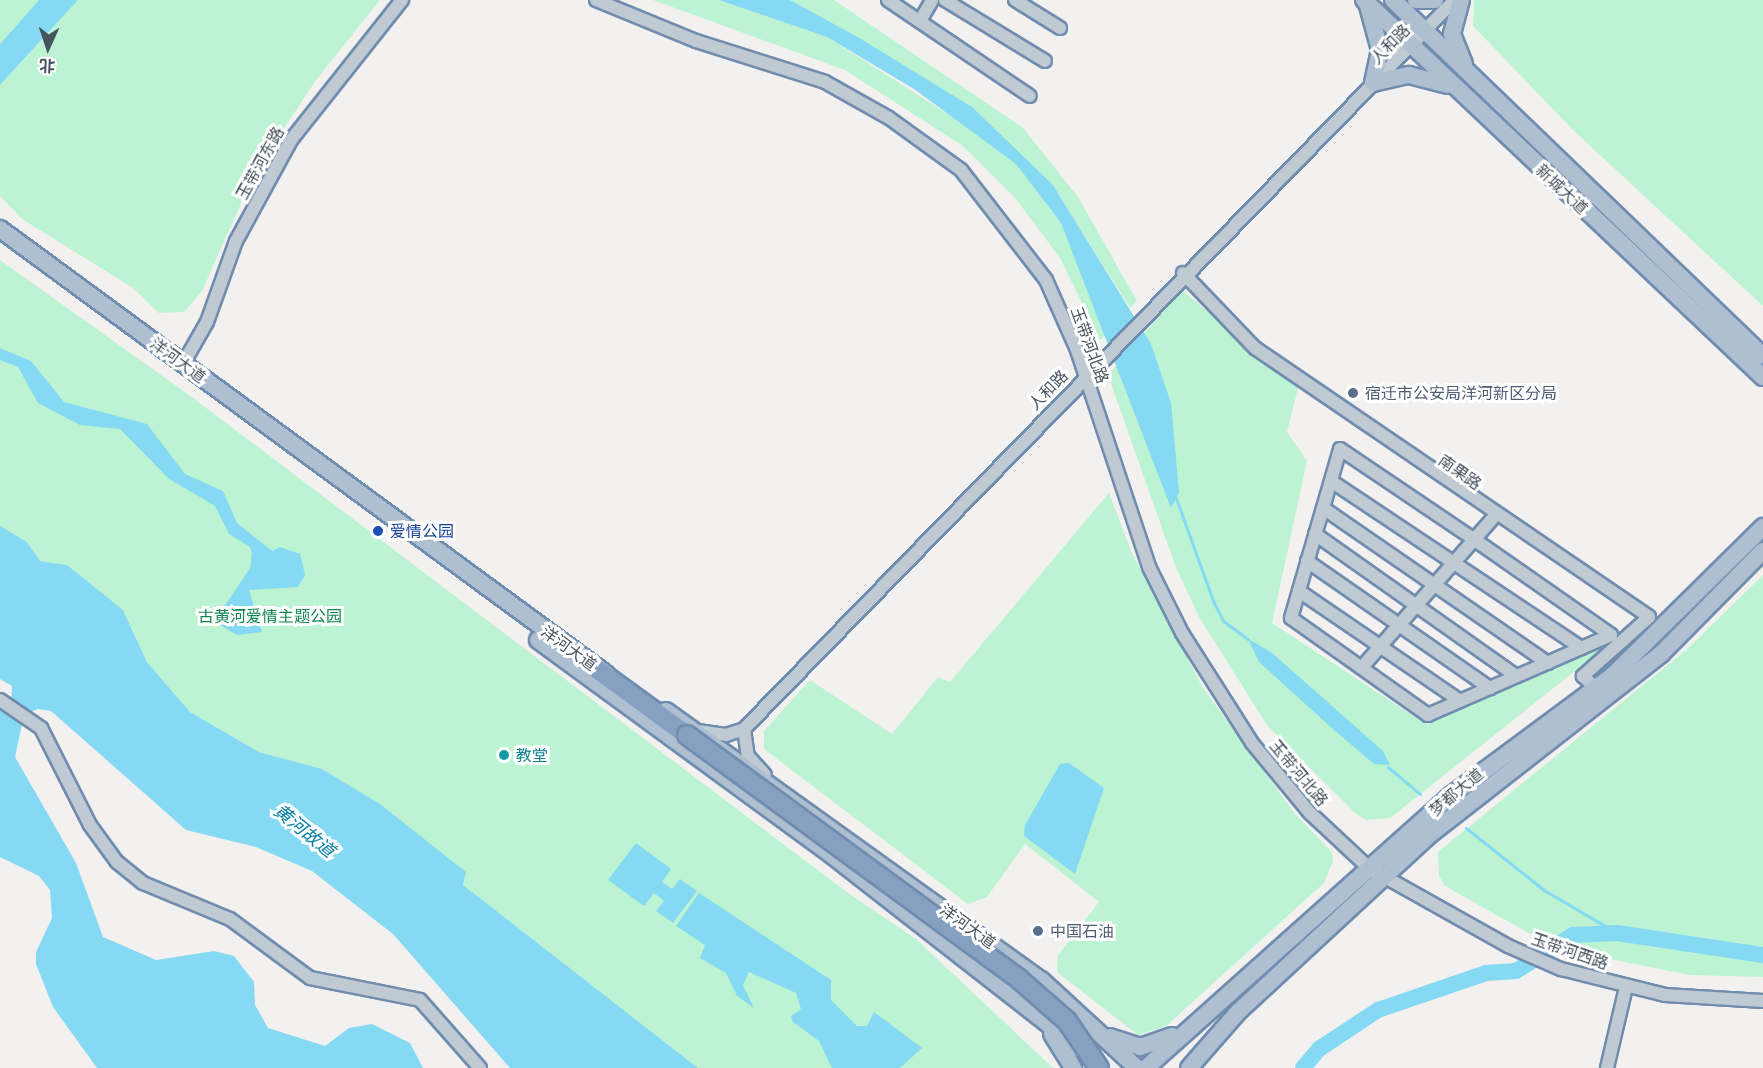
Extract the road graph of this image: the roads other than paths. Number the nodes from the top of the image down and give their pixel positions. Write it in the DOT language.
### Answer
graph roads {
  1 [pos="402,0"];
  2 [pos="596,0"];
  3 [pos="888,0"];
  4 [pos="932,0"];
  5 [pos="945,0"];
  6 [pos="1015,0"];
  7 [pos="1393,0"];
  8 [pos="1416,0"];
  9 [pos="1435,0"];
  10 [pos="1455,0"];
  11 [pos="1461,0"];
  12 [pos="1365,1"];
  13 [pos="920,21"];
  14 [pos="1060,28"];
  15 [pos="1425,32"];
  16 [pos="1411,46"];
  17 [pos="1045,61"];
  18 [pos="1373,83"];
  19 [pos="1478,83"];
  20 [pos="1454,87"];
  21 [pos="1030,96"];
  22 [pos="1471,103"];
  23 [pos="0,229"];
  24 [pos="0,242"];
  25 [pos="1183,273"];
  26 [pos="1763,356"];
  27 [pos="183,364"];
  28 [pos="1085,375"];
  29 [pos="1763,377"];
  30 [pos="1331,481"];
  31 [pos="1323,508"];
  32 [pos="1495,516"];
  33 [pos="1763,527"];
  34 [pos="1315,534"];
  35 [pos="1475,540"];
  36 [pos="1763,551"];
  37 [pos="1307,561"];
  38 [pos="1455,563"];
  39 [pos="1434,586"];
  40 [pos="1299,591"];
  41 [pos="1418,605"];
  42 [pos="1399,626"];
  43 [pos="1381,646"];
  44 [pos="1581,648"];
  45 [pos="1548,663"];
  46 [pos="1364,666"];
  47 [pos="596,668"];
  48 [pos="1516,676"];
  49 [pos="1490,688"];
  50 [pos="1595,688"];
  51 [pos="2,701"];
  52 [pos="1460,701"];
  53 [pos="744,729"];
  54 [pos="693,733"];
  55 [pos="772,782"];
  56 [pos="1376,872"];
  57 [pos="1626,987"];
  58 [pos="1763,1001"];
  59 [pos="1033,1010"];
  60 [pos="1196,1022"];
  61 [pos="1100,1031"];
  62 [pos="1145,1066"];
  63 [pos="480,1068"];
  64 [pos="1073,1068"];
  65 [pos="1101,1068"];
  66 [pos="1189,1068"];
  67 [pos="1607,1068"];
  1 -- 27 [label="street, 玉带河东路"];
  2 -- 28 [label="street, 玉带河北路"];
  3 -- 13 [label="street"];
  4 -- 13 [label="street"];
  5 -- 17 [label="street"];
  6 -- 14 [label="street"];
  7 -- 15 [label="main road, 新城大道"];
  8 -- 9 [label="main road"];
  10 -- 15 [label="street, 人和路"];
  11 -- 19 [label="main road"];
  12 -- 16 [label="main road, 新城大道"];
  12 -- 18 [label="main road"];
  13 -- 21 [label="street"];
  15 -- 16 [label="street, 人和路"];
  15 -- 19 [label="main road, 新城大道"];
  16 -- 18 [label="street, 人和路"];
  16 -- 20 [label="main road, 新城大道"];
  18 -- 20 [label="main road"];
  18 -- 25 [label="street, 人和路"];
  19 -- 22 [label="main road"];
  19 -- 26 [label="main road, 新城大道"];
  20 -- 22 [label="main road, 新城大道"];
  22 -- 29 [label="main road, 新城大道"];
  23 -- 27 [label="main road, 洋河大道"];
  24 -- 59 [label="main road, 洋河大道"];
  25 -- 28 [label="street, 人和路"];
  25 -- 32 [label="street, 南果路"];
  27 -- 47 [label="main road, 洋河大道"];
  28 -- 53 [label="street, 人和路"];
  28 -- 56 [label="street, 玉带河北路"];
  30 -- 31 [label="street"];
  30 -- 35 [label="street"];
  30 -- 38 [label="street"];
  31 -- 34 [label="street"];
  31 -- 39 [label="street"];
  32 -- 35 [label="street"];
  32 -- 50 [label="street, 南果路"];
  33 -- 50 [label="main road, 梦都大道"];
  34 -- 37 [label="street"];
  34 -- 41 [label="street"];
  35 -- 38 [label="street"];
  35 -- 44 [label="street"];
  36 -- 56 [label="main road, 梦都大道"];
  37 -- 40 [label="street"];
  37 -- 42 [label="street"];
  38 -- 39 [label="street"];
  38 -- 44 [label="street"];
  39 -- 41 [label="street"];
  39 -- 45 [label="street"];
  40 -- 43 [label="street"];
  40 -- 46 [label="street"];
  41 -- 42 [label="street"];
  41 -- 48 [label="street"];
  42 -- 43 [label="street"];
  42 -- 49 [label="street"];
  43 -- 46 [label="street"];
  43 -- 52 [label="street"];
  44 -- 45 [label="street"];
  45 -- 48 [label="street"];
  46 -- 52 [label="street"];
  47 -- 54 [label="highway"];
  48 -- 49 [label="street"];
  49 -- 52 [label="street"];
  50 -- 56 [label="main road, 梦都大道"];
  51 -- 63 [label="street"];
  53 -- 54 [label="street"];
  53 -- 55 [label="street"];
  54 -- 55 [label="main road, 洋河大道"];
  54 -- 65 [label="highway, bridge"];
  55 -- 61 [label="main road, 洋河大道"];
  56 -- 57 [label="street, 玉带河西路"];
  56 -- 60 [label="main road, 梦都大道"];
  56 -- 66 [label="main road, 梦都大道"];
  57 -- 58 [label="street, 玉带河西路"];
  57 -- 67 [label="street"];
  59 -- 64 [label="main road"];
  59 -- 65 [label="main road, 洋河大道"];
  60 -- 61 [label="main road"];
  60 -- 62 [label="main road, 梦都大道"];
  61 -- 62 [label="main road, 洋河大道"];
}
